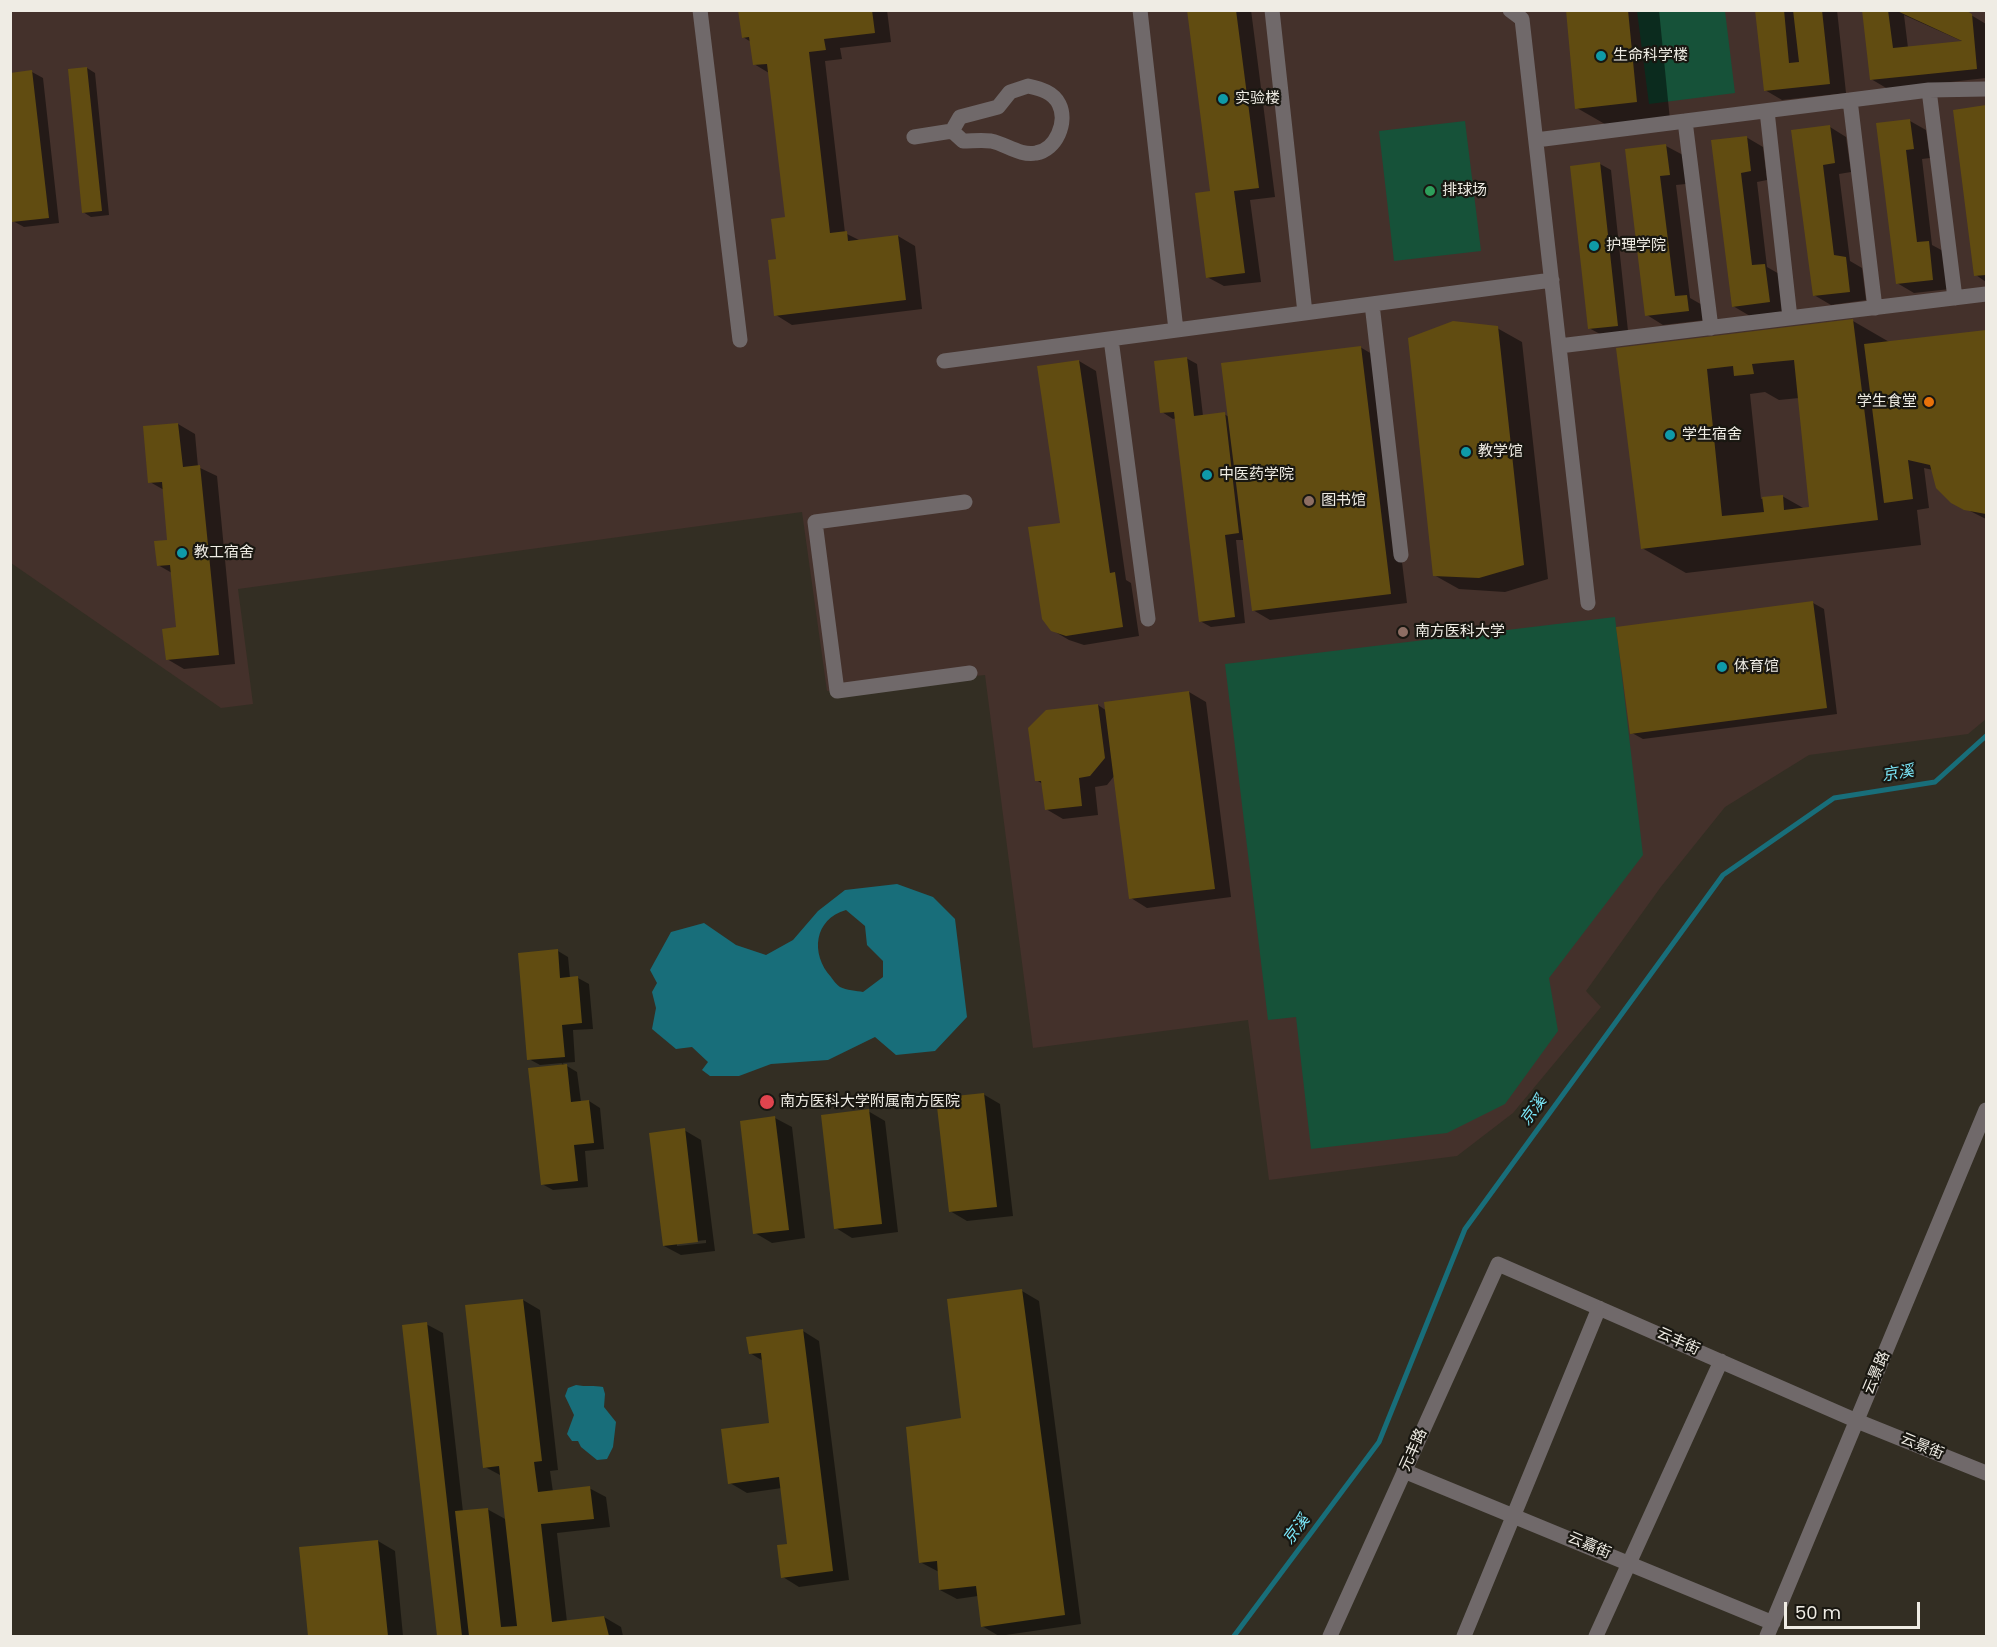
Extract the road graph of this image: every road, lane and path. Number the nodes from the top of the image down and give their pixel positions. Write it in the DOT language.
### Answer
graph roads {
  1 [pos="700,10"];
  2 [pos="1140,10"];
  3 [pos="1272,10"];
  4 [pos="1510,10"];
  5 [pos="1986,89"];
  6 [pos="1929,90"];
  7 [pos="1850,100"];
  8 [pos="1767,111"];
  9 [pos="1685,121"];
  10 [pos="952,131"];
  11 [pos="914,137"];
  12 [pos="1536,140"];
  13 [pos="1552,279"];
  14 [pos="1986,294"];
  15 [pos="1955,298"];
  16 [pos="1372,304"];
  17 [pos="1875,308"];
  18 [pos="1305,313"];
  19 [pos="1790,318"];
  20 [pos="1711,328"];
  21 [pos="1176,330"];
  22 [pos="1111,339"];
  23 [pos="740,340"];
  24 [pos="1559,346"];
  25 [pos="944,361"];
  26 [pos="965,502"];
  27 [pos="1401,555"];
  28 [pos="1588,603"];
  29 [pos="1148,619"];
  30 [pos="970,673"];
  31 [pos="1986,1110"];
  32 [pos="1498,1264"];
  33 [pos="1599,1308"];
  34 [pos="1721,1361"];
  35 [pos="1857,1420"];
  36 [pos="1404,1471"];
  37 [pos="1986,1473"];
  38 [pos="1514,1515"];
  39 [pos="1628,1563"];
  40 [pos="1770,1630"];
  41 [pos="1330,1636"];
  42 [pos="1464,1636"];
  43 [pos="1596,1636"];
  1 -- 23 [label="street"];
  2 -- 21 [label="street"];
  3 -- 18 [label="street"];
  4 -- 12 [label="street"];
  5 -- 6 [label="street"];
  6 -- 7 [label="street"];
  6 -- 15 [label="street"];
  7 -- 8 [label="street"];
  7 -- 17 [label="street"];
  8 -- 9 [label="street"];
  8 -- 19 [label="street"];
  9 -- 12 [label="street"];
  9 -- 20 [label="street"];
  10 -- 10 [label="street"];
  10 -- 11 [label="street"];
  12 -- 13 [label="street"];
  13 -- 16 [label="street"];
  13 -- 24 [label="street"];
  14 -- 15 [label="street"];
  15 -- 17 [label="street"];
  16 -- 18 [label="street"];
  16 -- 27 [label="street"];
  17 -- 19 [label="street"];
  18 -- 21 [label="street"];
  19 -- 20 [label="street"];
  20 -- 24 [label="street"];
  21 -- 22 [label="street"];
  22 -- 25 [label="street"];
  22 -- 29 [label="street"];
  24 -- 28 [label="street"];
  26 -- 30 [label="street"];
  31 -- 35 [label="street, 云景路"];
  32 -- 33 [label="street, 云丰街"];
  32 -- 36 [label="street, 元丰路"];
  33 -- 34 [label="street, 云丰街"];
  33 -- 38 [label="street"];
  34 -- 35 [label="street, 云丰街"];
  34 -- 39 [label="street"];
  35 -- 37 [label="street, 云景街"];
  35 -- 40 [label="street, 云景路"];
  36 -- 38 [label="street, 云嘉街"];
  36 -- 41 [label="street, 元丰路"];
  38 -- 39 [label="street, 云嘉街"];
  38 -- 42 [label="street"];
  39 -- 40 [label="street, 云嘉街"];
  39 -- 43 [label="street"];
}
